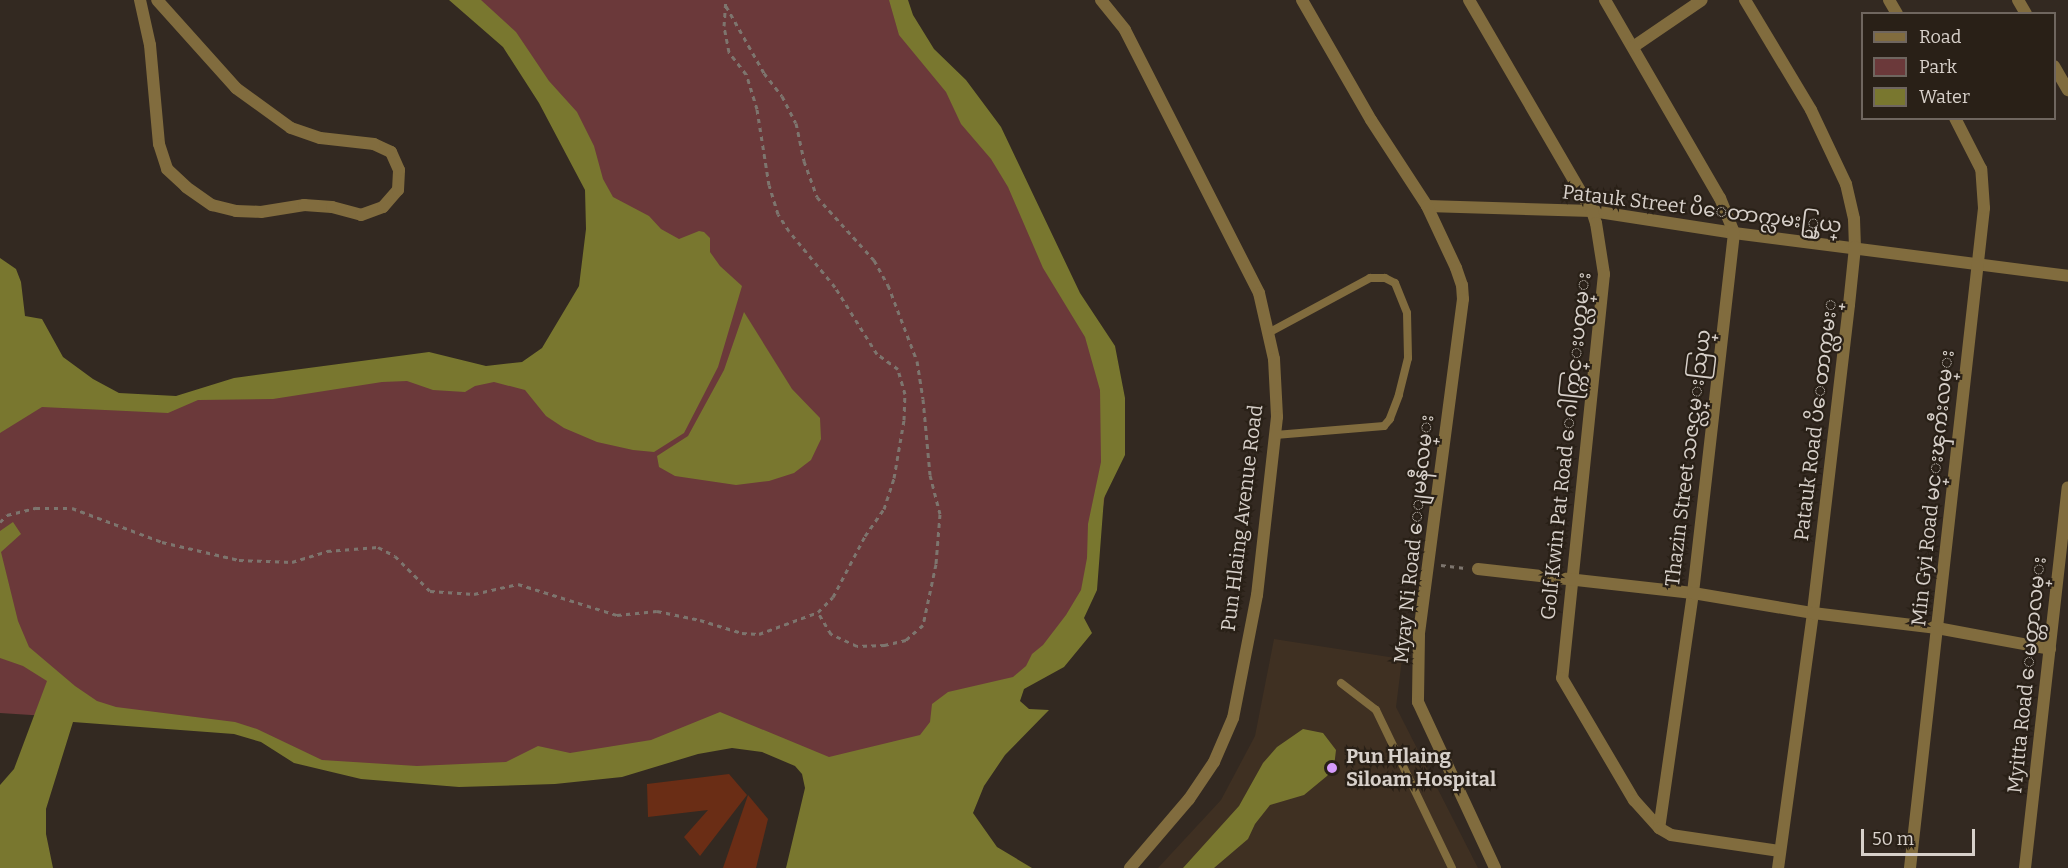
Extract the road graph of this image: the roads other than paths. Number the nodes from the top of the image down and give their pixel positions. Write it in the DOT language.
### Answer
graph roads {
  1 [pos="140,0"];
  2 [pos="158,0"];
  3 [pos="1101,0"];
  4 [pos="1302,0"];
  5 [pos="1469,0"];
  6 [pos="1605,0"];
  7 [pos="1702,0"];
  8 [pos="1745,0"];
  9 [pos="1633,47"];
  10 [pos="2056,68"];
  11 [pos="2068,90"];
  12 [pos="1956,120"];
  13 [pos="1427,206"];
  14 [pos="1592,211"];
  15 [pos="1734,233"];
  16 [pos="1855,247"];
  17 [pos="1978,264"];
  18 [pos="2068,276"];
  19 [pos="1268,333"];
  20 [pos="1275,435"];
  21 [pos="2068,487"];
  22 [pos="1478,569"];
  23 [pos="1573,579"];
  24 [pos="1693,593"];
  25 [pos="1813,613"];
  26 [pos="1936,628"];
  27 [pos="2050,649"];
  28 [pos="1341,683"];
  29 [pos="1659,828"];
  30 [pos="1780,851"];
  31 [pos="1130,868"];
  32 [pos="1452,868"];
  33 [pos="1495,868"];
  34 [pos="1778,868"];
  35 [pos="1910,868"];
  36 [pos="2025,868"];
  1 -- 2 [label="street"];
  3 -- 19 [label="street, Pun Hlaing Avenue Road"];
  4 -- 13 [label="street"];
  5 -- 14 [label="street, Golf Kwin Pat Road ေဂါက္ကြင္းပတ္လမ္း"];
  6 -- 9 [label="street, Thazin Street သဇင္လမ္းသြယ္"];
  7 -- 9 [label="street"];
  8 -- 16 [label="street, Patauk Road ပိေတာက္လမး္"];
  9 -- 15 [label="street, Thazin Street သဇင္လမ္းသြယ္"];
  10 -- 11 [label="street"];
  12 -- 17 [label="street, Min Gyi Road မင္းၾကီးလမ္း"];
  13 -- 14 [label="street, Patauk Street ပိေတာက္လမး္သြယ္"];
  13 -- 33 [label="street, Myay Ni Road ေျမနီလမ္း"];
  14 -- 15 [label="street, Patauk Street ပိေတာက္လမး္သြယ္"];
  14 -- 23 [label="street, Golf Kwin Pat Road ေဂါက္ကြင္းပတ္လမ္း"];
  15 -- 16 [label="street, Patauk Street ပိေတာက္လမး္သြယ္"];
  15 -- 24 [label="street, Thazin Street သဇင္လမ္းသြယ္"];
  16 -- 17 [label="street, Patauk Street ပိေတာက္လမး္သြယ္"];
  16 -- 25 [label="street, Patauk Road ပိေတာက္လမး္"];
  17 -- 18 [label="street, Patauk Street ပိေတာက္လမး္သြယ္"];
  17 -- 26 [label="street, Min Gyi Road မင္းၾကီးလမ္း"];
  19 -- 20 [label="street, Pun Hlaing Avenue Road"];
  19 -- 20 [label="lane"];
  20 -- 31 [label="street, Pun Hlaing Avenue Road"];
  21 -- 27 [label="street, Myitta Road ေမတ္တာလမ္း"];
  22 -- 23 [label="street"];
  23 -- 24 [label="street"];
  23 -- 29 [label="street, Golf Kwin Pat Road ေဂါက္ကြင္းပတ္လမ္း"];
  24 -- 25 [label="street"];
  24 -- 29 [label="street, Thazin Street သဇင္လမ္းသြယ္"];
  25 -- 26 [label="street"];
  25 -- 30 [label="street, Patauk Road ပိေတာက္လမး္"];
  26 -- 27 [label="street"];
  26 -- 35 [label="street, Min Gyi Road မင္းၾကီးလမ္း"];
  27 -- 36 [label="street, Myitta Road ေမတ္တာလမ္း"];
  28 -- 32 [label="lane"];
  29 -- 30 [label="street"];
  30 -- 34 [label="street, Patauk Road ပိေတာက္လမး္"];
}
